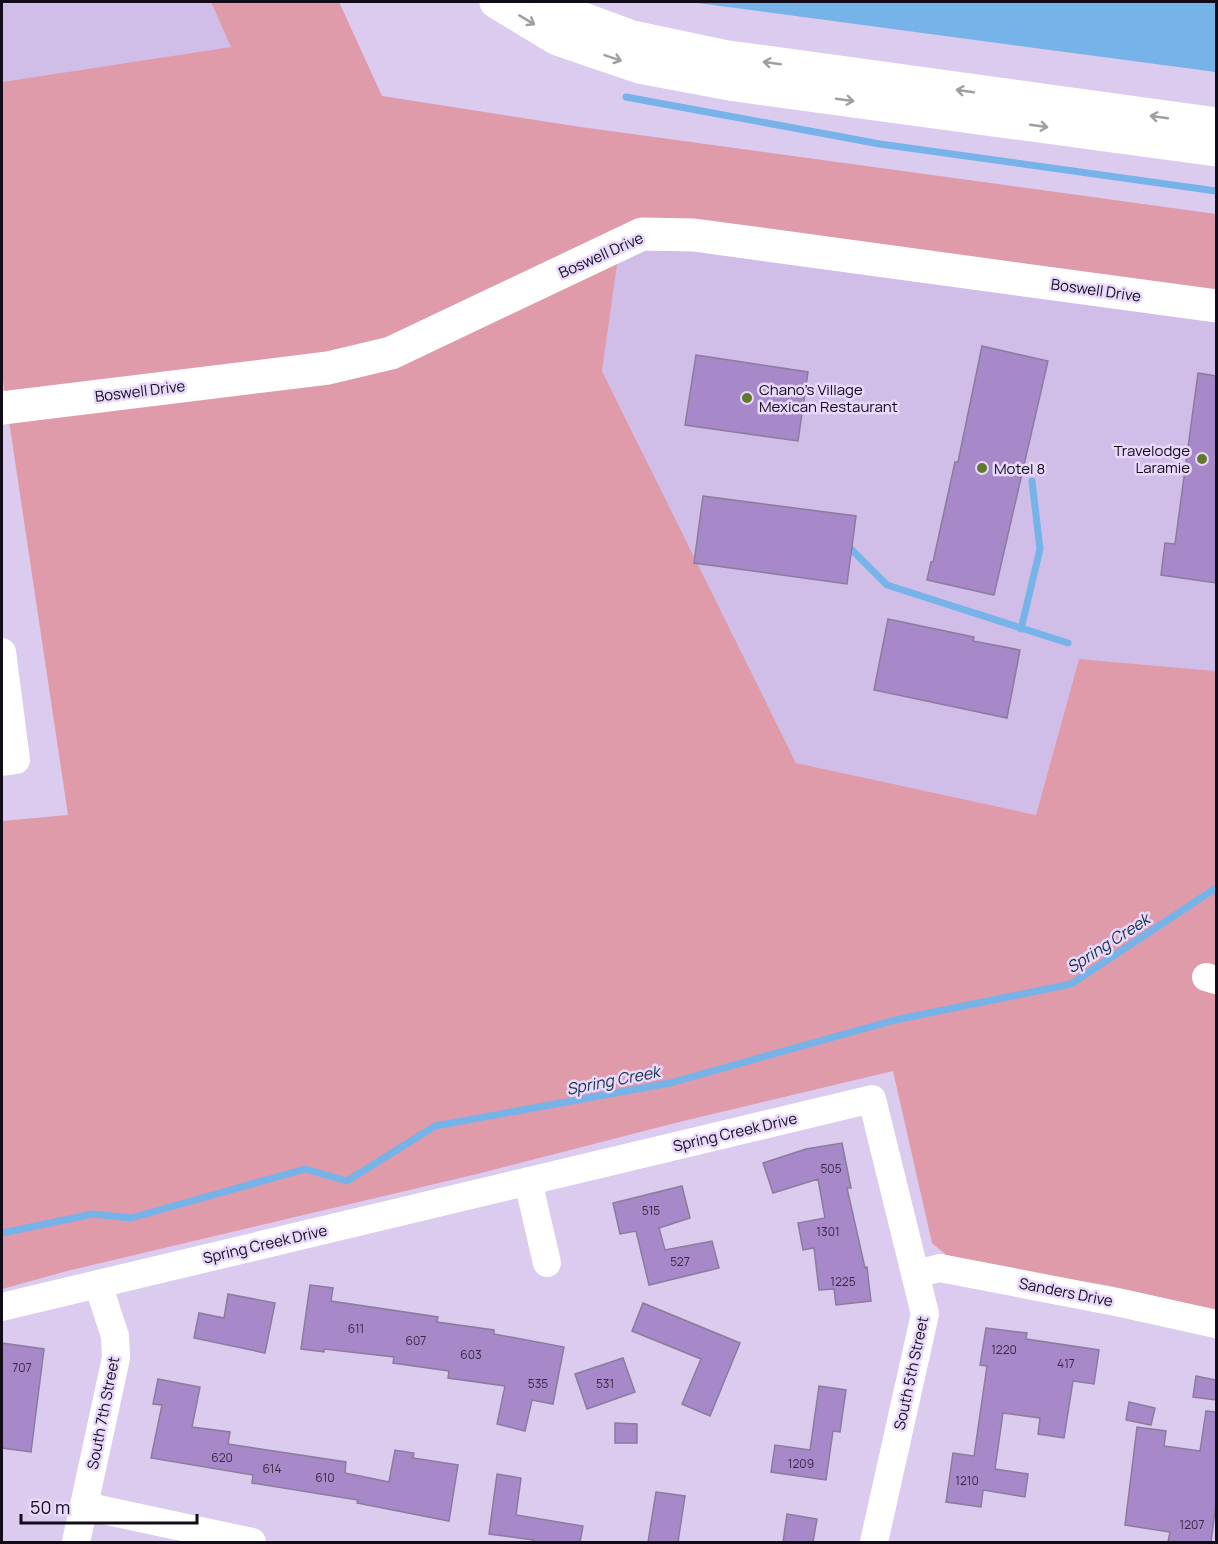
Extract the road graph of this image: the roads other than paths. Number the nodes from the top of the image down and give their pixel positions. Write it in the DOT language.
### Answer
graph roads {
  1 [pos="496,2"];
  2 [pos="547,2"];
  3 [pos="1216,124"];
  4 [pos="1216,150"];
  5 [pos="1216,306"];
  6 [pos="2,408"];
  7 [pos="2,652"];
  8 [pos="9,761"];
  9 [pos="872,1099"];
  10 [pos="528,1181"];
  11 [pos="547,1263"];
  12 [pos="915,1274"];
  13 [pos="99,1284"];
  14 [pos="2,1307"];
  15 [pos="1216,1324"];
  16 [pos="84,1506"];
  17 [pos="76,1542"];
  18 [pos="252,1542"];
  19 [pos="874,1542"];
  1 -- 4 [label="main road, one-way"];
  3 -- 2 [label="main road, one-way"];
  5 -- 6 [label="main road, Boswell Drive"];
  7 -- 8 [label="street"];
  9 -- 10 [label="street, Spring Creek Drive"];
  9 -- 12 [label="street, South 5th Street"];
  10 -- 11 [label="street"];
  10 -- 13 [label="street, Spring Creek Drive"];
  12 -- 15 [label="street, Sanders Drive"];
  12 -- 19 [label="street, South 5th Street"];
  13 -- 14 [label="street, Spring Creek Drive"];
  13 -- 16 [label="street, South 7th Street"];
  16 -- 17 [label="street, South 7th Street"];
  16 -- 18 [label="street"];
}
